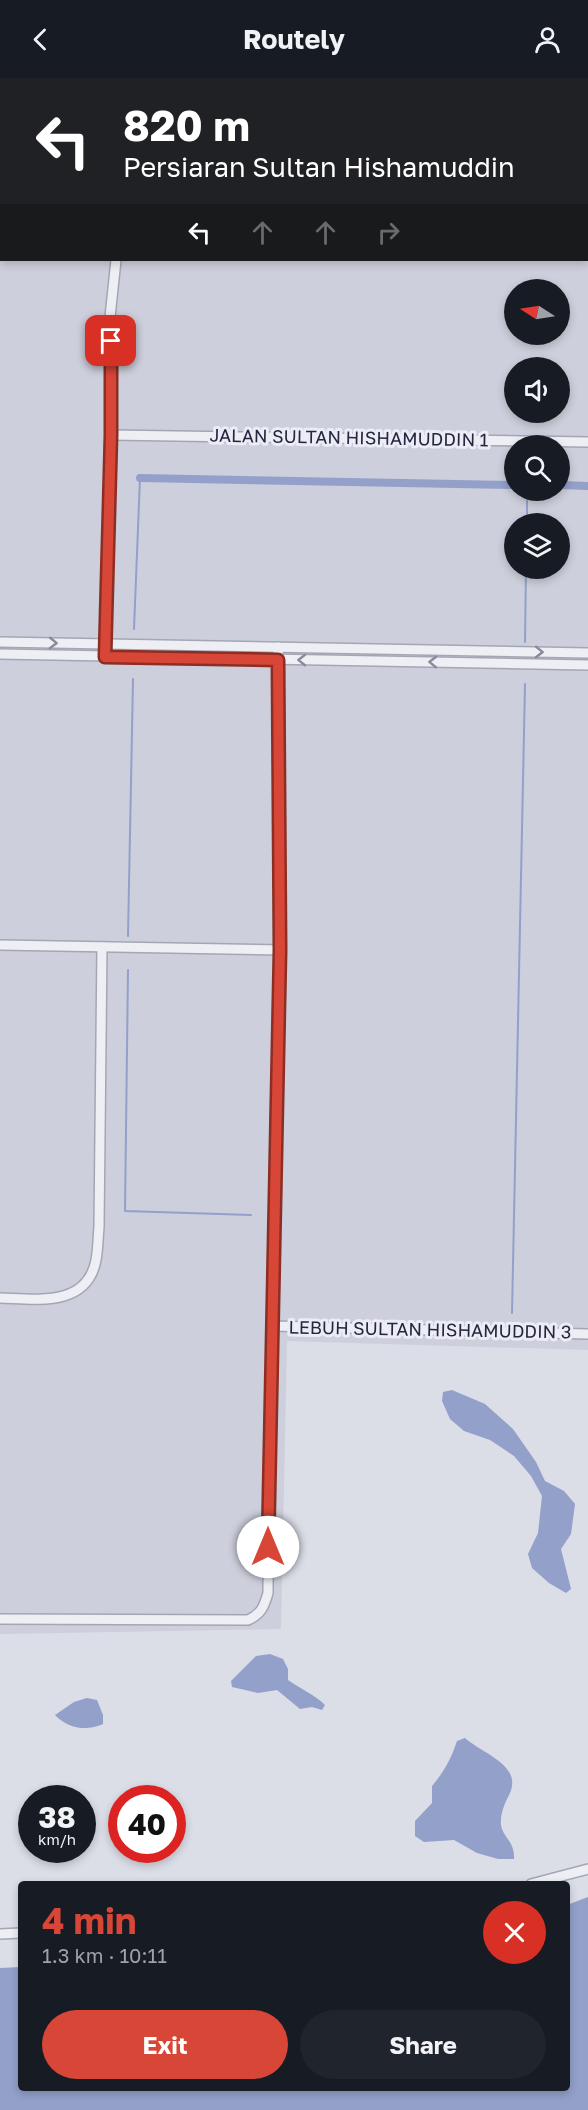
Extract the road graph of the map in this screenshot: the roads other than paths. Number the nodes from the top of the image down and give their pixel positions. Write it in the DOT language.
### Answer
graph roads {
  1 [pos="116,261"];
  2 [pos="111,435"];
  3 [pos="588,442"];
  4 [pos="0,642"];
  5 [pos="106,644"];
  6 [pos="278,647"];
  7 [pos="588,652"];
  8 [pos="0,654"];
  9 [pos="105,657"];
  10 [pos="278,660"];
  11 [pos="588,665"];
  12 [pos="0,945"];
  13 [pos="102,947"];
  14 [pos="280,950"];
  15 [pos="0,1298"];
  16 [pos="272,1326"];
  17 [pos="588,1334"];
  18 [pos="0,1619"];
  19 [pos="588,1869"];
  20 [pos="542,1881"];
  21 [pos="18,1933"];
  22 [pos="0,1934"];
  1 -- 2 [label="street"];
  2 -- 3 [label="street, JALAN SULTAN HISHAMUDDIN 1"];
  2 -- 5 [label="street"];
  4 -- 5 [label="street, one-way"];
  5 -- 6 [label="street"];
  5 -- 9 [label="street"];
  6 -- 7 [label="street, one-way"];
  6 -- 10 [label="street"];
  8 -- 9 [label="street"];
  9 -- 10 [label="street"];
  11 -- 10 [label="street, one-way"];
  10 -- 14 [label="street"];
  12 -- 13 [label="street"];
  13 -- 14 [label="street"];
  13 -- 15 [label="street"];
  14 -- 16 [label="street"];
  16 -- 17 [label="street, LEBUH SULTAN HISHAMUDDIN 3"];
  16 -- 18 [label="street"];
  19 -- 20 [label="street"];
  21 -- 22 [label="street"];
}
